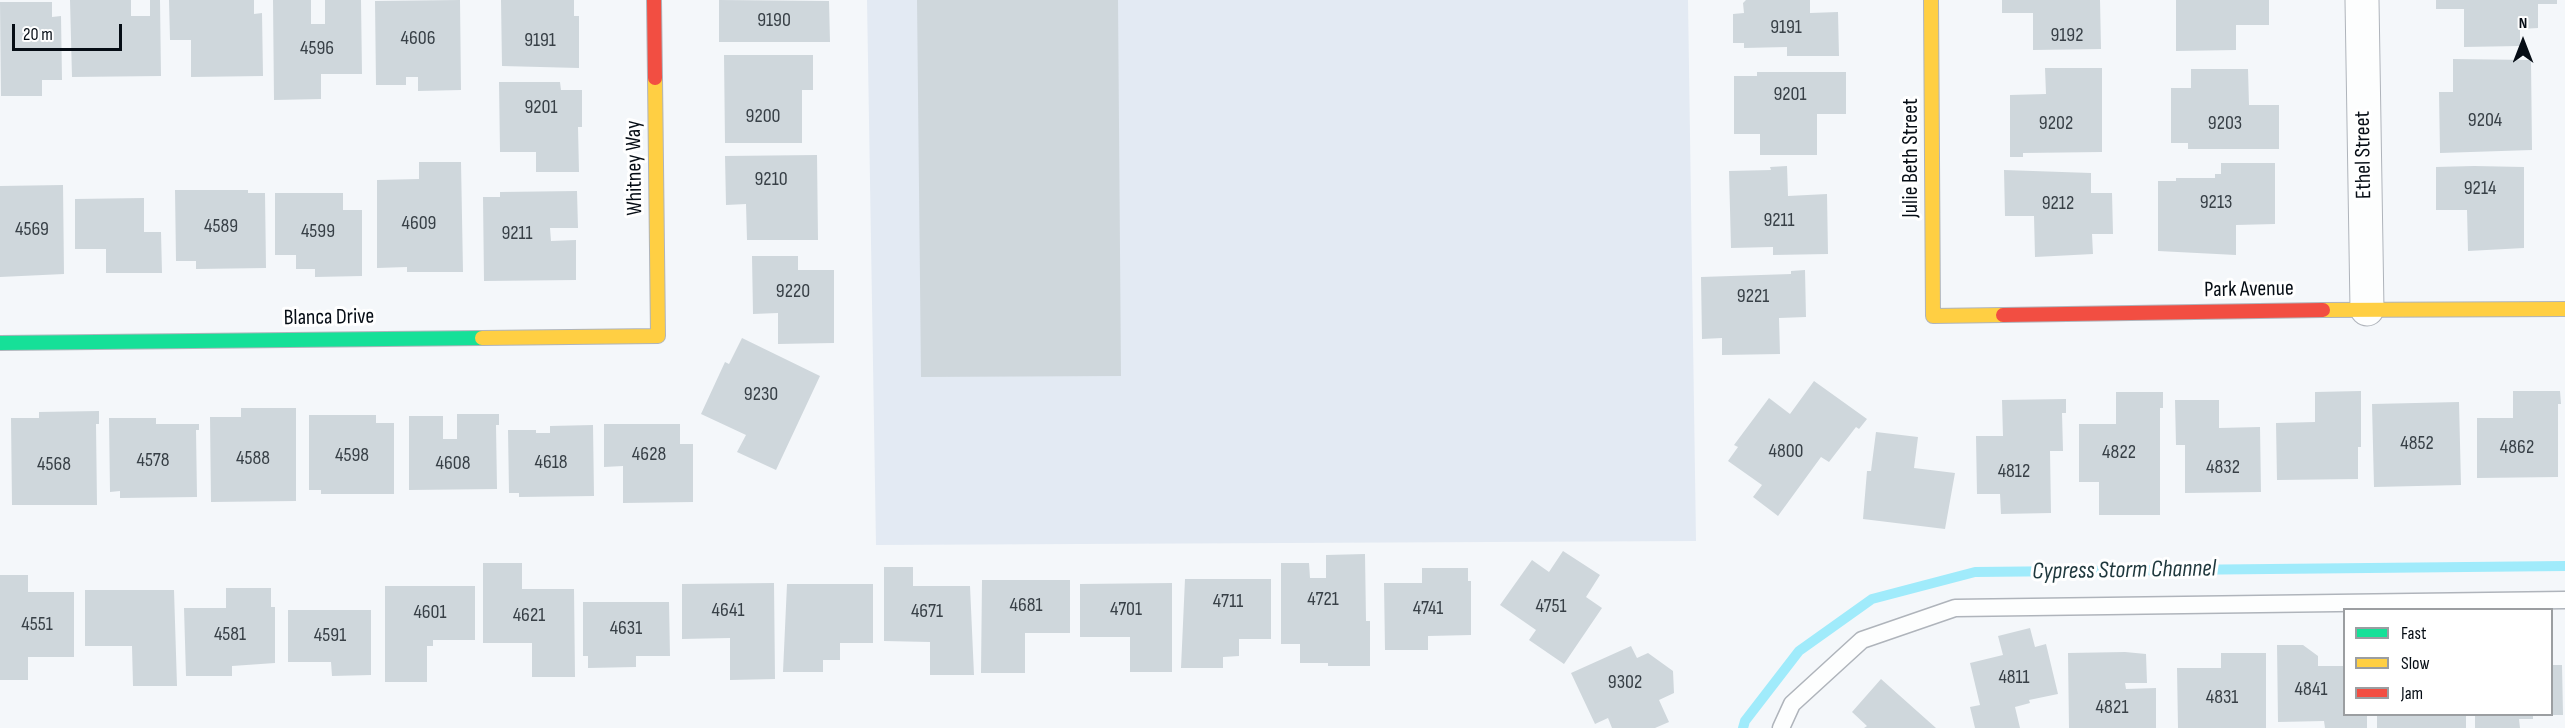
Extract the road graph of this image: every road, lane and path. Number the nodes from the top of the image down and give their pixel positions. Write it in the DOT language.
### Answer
graph roads {
  1 [pos="654,0"];
  2 [pos="1930,0"];
  3 [pos="2362,0"];
  4 [pos="2367,309"];
  5 [pos="2565,309"];
  6 [pos="1933,316"];
  7 [pos="658,336"];
  8 [pos="0,343"];
  9 [pos="2565,600"];
  10 [pos="1781,728"];
  1 -- 7 [label="street, Whitney Way"];
  2 -- 6 [label="street, Julie Beth Street"];
  3 -- 4 [label="street, Ethel Street"];
  4 -- 5 [label="street, Park Avenue"];
  4 -- 6 [label="street, Park Avenue"];
  7 -- 8 [label="street, Blanca Drive"];
  9 -- 10 [label="lane"];
}
